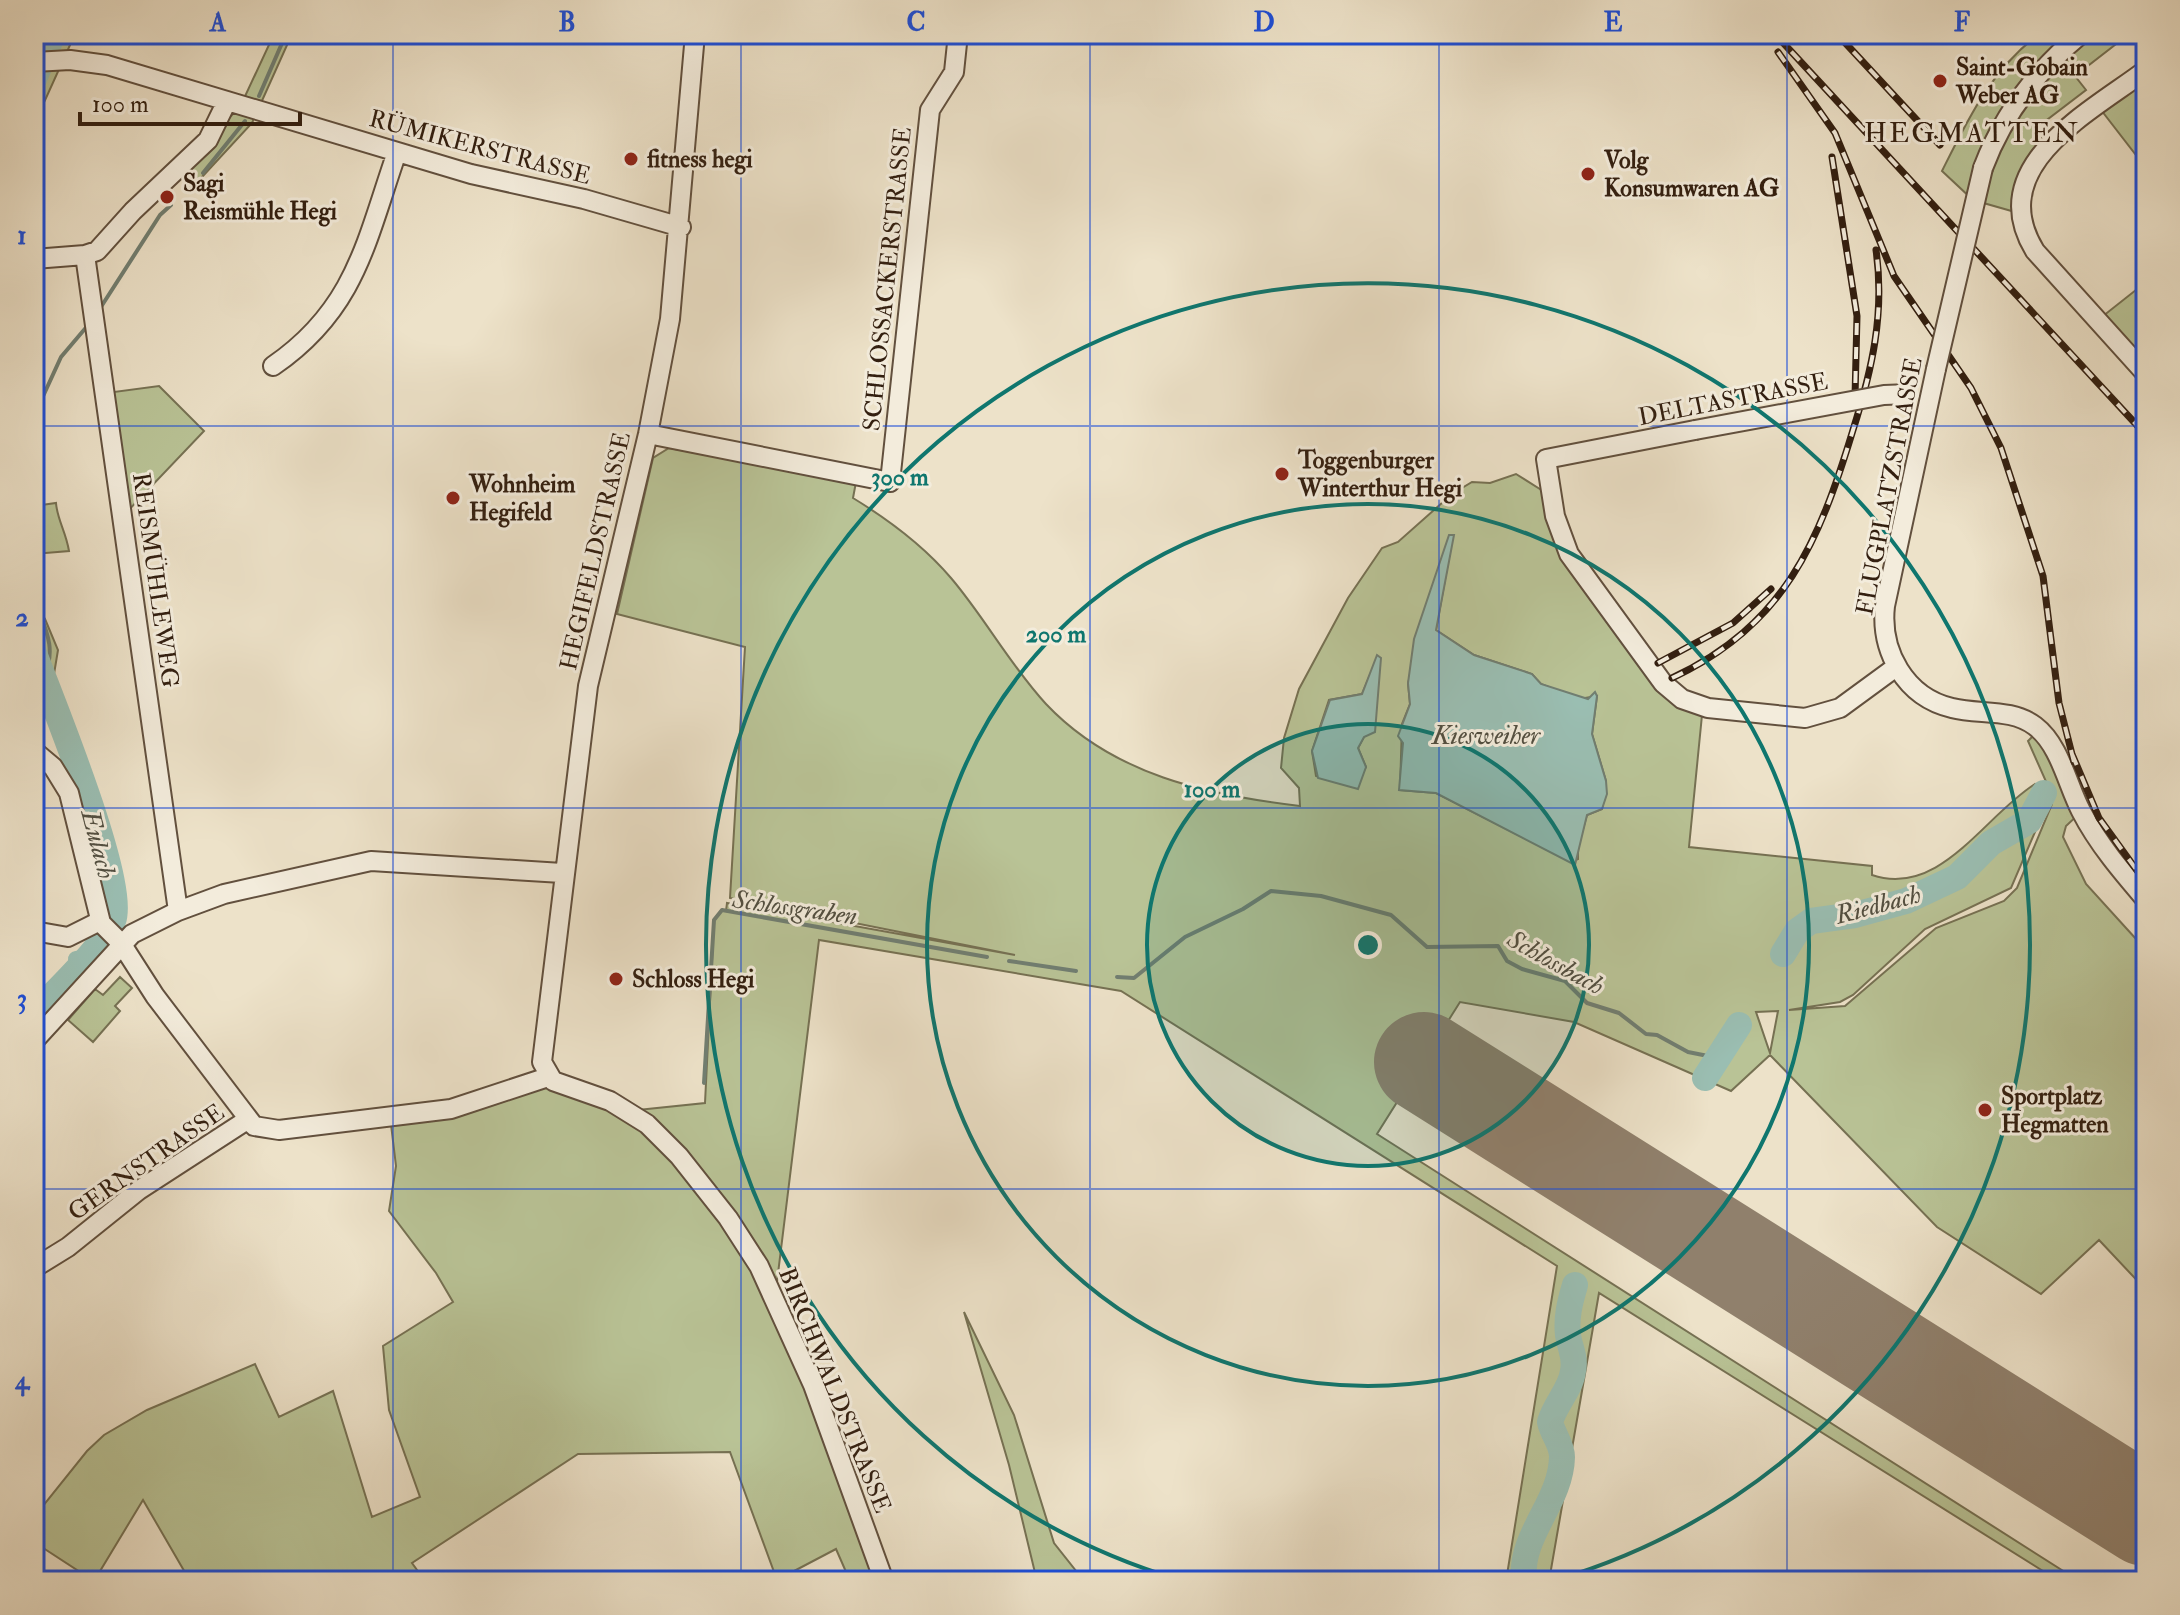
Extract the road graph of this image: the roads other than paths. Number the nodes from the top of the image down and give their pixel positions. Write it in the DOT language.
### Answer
graph roads {
  1 [pos="695,34"];
  2 [pos="958,34"];
  3 [pos="2081,34"];
  4 [pos="34,62"];
  5 [pos="2146,70"];
  6 [pos="227,101"];
  7 [pos="397,152"];
  8 [pos="681,227"];
  9 [pos="85,255"];
  10 [pos="34,259"];
  11 [pos="273,366"];
  12 [pos="2146,374"];
  13 [pos="1930,397"];
  14 [pos="648,434"];
  15 [pos="1896,667"];
  16 [pos="34,751"];
  17 [pos="562,873"];
  18 [pos="2146,900"];
  19 [pos="178,911"];
  20 [pos="34,931"];
  21 [pos="110,932"];
  22 [pos="34,1041"];
  23 [pos="548,1077"];
  24 [pos="247,1120"];
  25 [pos="34,1268"];
  26 [pos="884,1581"];
  1 -- 8 [label="street, HEGIFELDSTRASSE"];
  2 -- 14 [label="street, SCHLOSSACKERSTRASSE"];
  3 -- 13 [label="street, FLUGPLATZSTRASSE, bridge"];
  4 -- 6 [label="street, RÜMIKERSTRASSE"];
  5 -- 12 [label="street"];
  6 -- 7 [label="street, RÜMIKERSTRASSE"];
  6 -- 9 [label="street"];
  7 -- 8 [label="street, RÜMIKERSTRASSE"];
  7 -- 11 [label="street"];
  8 -- 14 [label="street, HEGIFELDSTRASSE"];
  9 -- 10 [label="street"];
  9 -- 19 [label="street, REISMÜHLEWEG"];
  13 -- 15 [label="street, FLUGPLATZSTRASSE"];
  13 -- 15 [label="street, DELTASTRASSE, bridge"];
  14 -- 17 [label="street, HEGIFELDSTRASSE"];
  15 -- 18 [label="street, FLUGPLATZSTRASSE"];
  16 -- 21 [label="street"];
  17 -- 19 [label="street"];
  17 -- 23 [label="street, HEGIFELDSTRASSE"];
  19 -- 21 [label="street"];
  20 -- 21 [label="street"];
  21 -- 22 [label="street"];
  21 -- 24 [label="street"];
  23 -- 24 [label="street"];
  23 -- 26 [label="street, BIRCHWALDSTRASSE"];
  24 -- 25 [label="street, GERNSTRASSE"];
}
